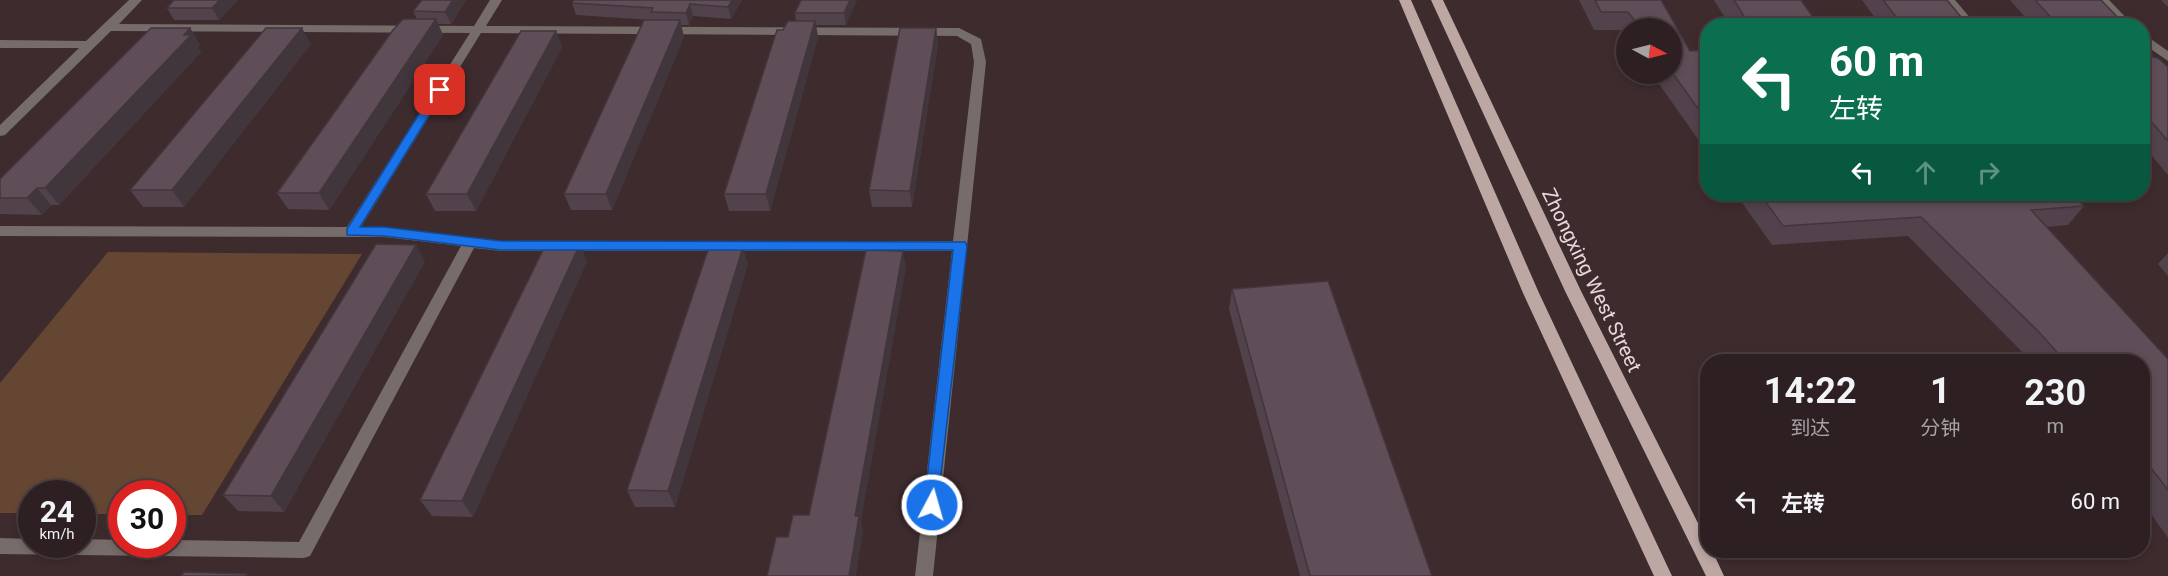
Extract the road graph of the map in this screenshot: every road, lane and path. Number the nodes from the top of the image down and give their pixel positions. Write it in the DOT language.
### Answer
graph roads {
  1 [pos="136,0"];
  2 [pos="496,0"];
  3 [pos="1405,0"];
  4 [pos="1437,0"];
  5 [pos="1949,0"];
  6 [pos="2102,0"];
  7 [pos="1964,18"];
  8 [pos="2120,18"];
  9 [pos="108,27"];
  10 [pos="478,29"];
  11 [pos="2150,43"];
  12 [pos="0,44"];
  13 [pos="90,45"];
  14 [pos="2168,57"];
  15 [pos="0,132"];
  16 [pos="0,231"];
  17 [pos="351,232"];
  18 [pos="469,244"];
  19 [pos="960,246"];
  20 [pos="0,546"];
  21 [pos="1700,546"];
  22 [pos="1706,558"];
  23 [pos="924,576"];
  24 [pos="1663,576"];
  25 [pos="1715,576"];
  1 -- 9 [label="street"];
  2 -- 10 [label="street"];
  3 -- 24 [label="main road"];
  4 -- 21 [label="main road, Zhongxing West Street"];
  5 -- 7 [label="street"];
  6 -- 8 [label="street"];
  9 -- 10 [label="street"];
  9 -- 13 [label="street"];
  10 -- 17 [label="street"];
  10 -- 19 [label="street"];
  11 -- 14 [label="street"];
  12 -- 13 [label="street"];
  13 -- 15 [label="street"];
  16 -- 17 [label="street"];
  17 -- 18 [label="street"];
  18 -- 19 [label="street"];
  18 -- 20 [label="street"];
  19 -- 23 [label="street"];
  22 -- 25 [label="main road, Zhongxing West Street"];
}
